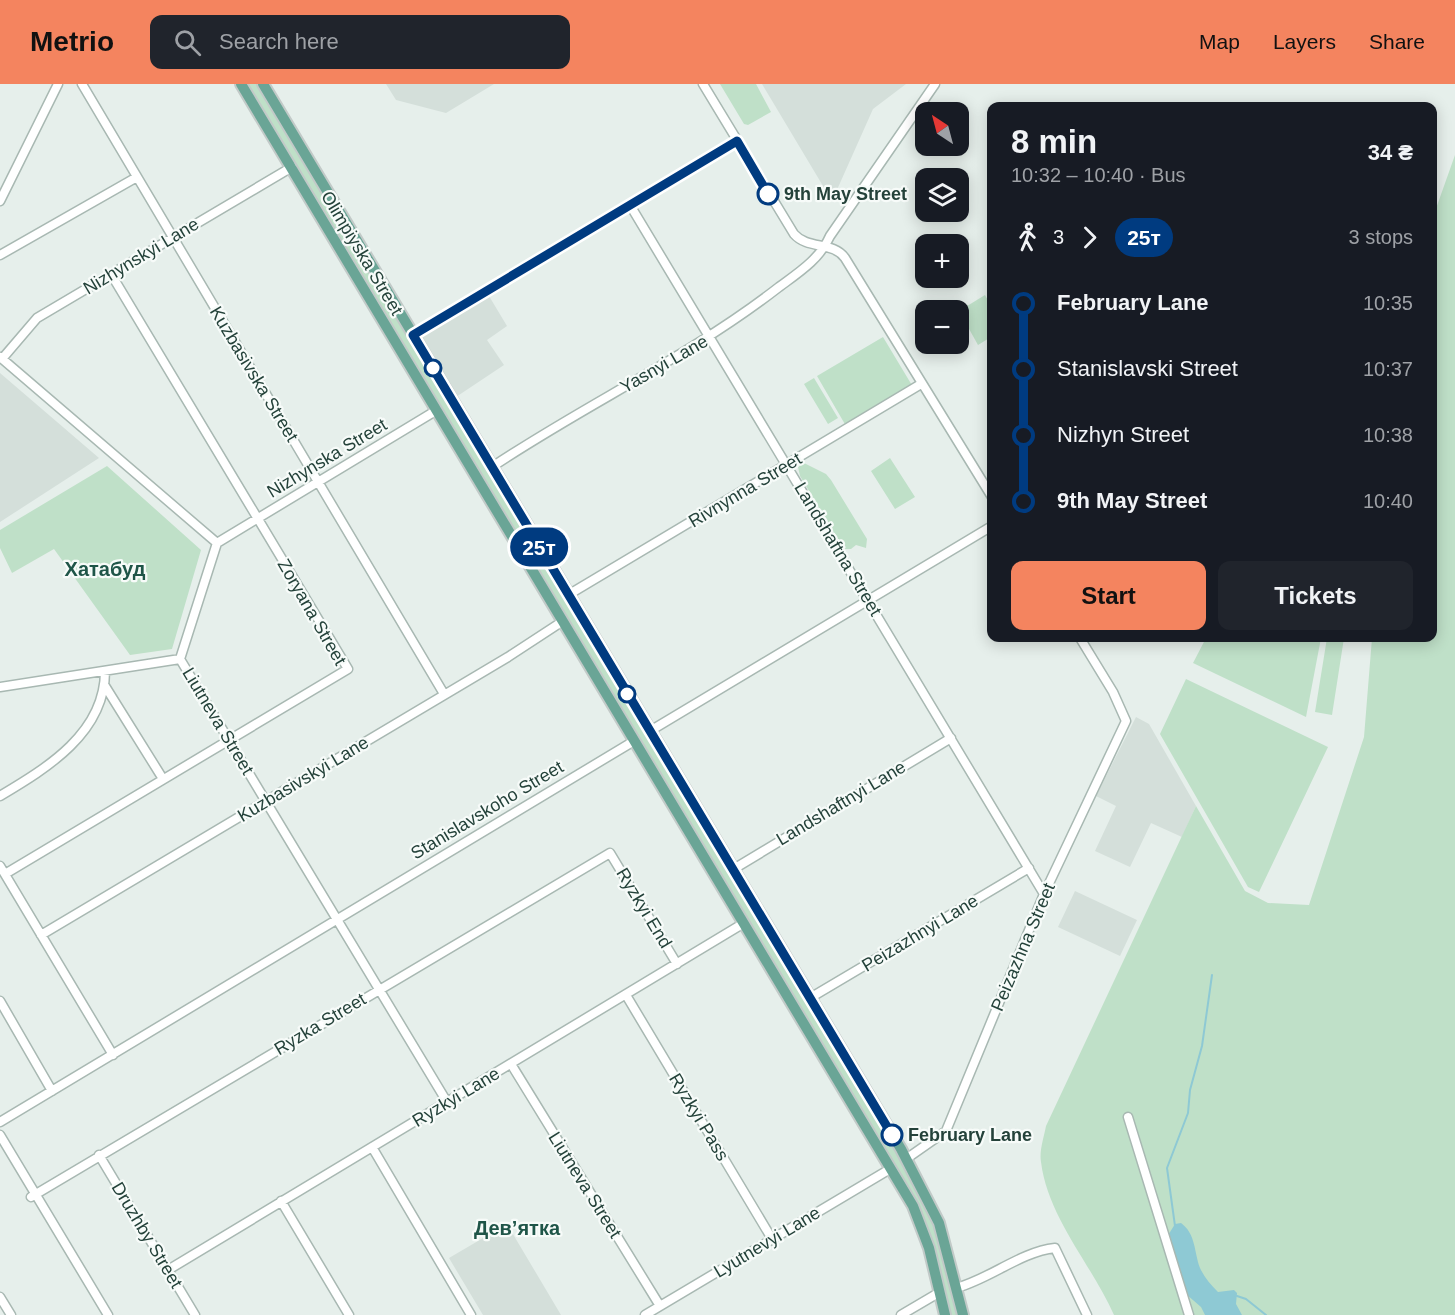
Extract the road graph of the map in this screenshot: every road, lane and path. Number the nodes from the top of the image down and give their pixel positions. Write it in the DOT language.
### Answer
graph roads {
  1 [pos="58,84"];
  2 [pos="82,84"];
  3 [pos="241,84"];
  4 [pos="263,84"];
  5 [pos="703,84"];
  6 [pos="935,84"];
  7 [pos="737,141"];
  8 [pos="292,167"];
  9 [pos="137,177"];
  10 [pos="0,201"];
  11 [pos="630,205"];
  12 [pos="173,238"];
  13 [pos="825,247"];
  14 [pos="0,255"];
  15 [pos="111,274"];
  16 [pos="413,335"];
  17 [pos="710,337"];
  18 [pos="1,358"];
  19 [pos="921,384"];
  20 [pos="453,401"];
  21 [pos="437,410"];
  22 [pos="786,465"];
  23 [pos="492,467"];
  24 [pos="319,482"];
  25 [pos="987,489"];
  26 [pos="258,519"];
  27 [pos="987,529"];
  28 [pos="217,543"];
  29 [pos="568,595"];
  30 [pos="869,600"];
  31 [pos="562,621"];
  32 [pos="1082,642"];
  33 [pos="180,659"];
  34 [pos="105,671"];
  35 [pos="105,686"];
  36 [pos="0,687"];
  37 [pos="444,694"];
  38 [pos="650,731"];
  39 [pos="951,738"];
  40 [pos="229,740"];
  41 [pos="634,741"];
  42 [pos="163,779"];
  43 [pos="0,796"];
  44 [pos="266,801"];
  45 [pos="610,853"];
  46 [pos="0,866"];
  47 [pos="1029,868"];
  48 [pos="732,870"];
  49 [pos="5,874"];
  50 [pos="1044,894"];
  51 [pos="337,920"];
  52 [pos="744,923"];
  53 [pos="41,935"];
  54 [pos="677,964"];
  55 [pos="379,990"];
  56 [pos="626,995"];
  57 [pos="810,998"];
  58 [pos="0,1001"];
  59 [pos="113,1055"];
  60 [pos="511,1064"];
  61 [pos="52,1091"];
  62 [pos="447,1102"];
  63 [pos="1128,1117"];
  64 [pos="0,1122"];
  65 [pos="0,1135"];
  66 [pos="0,1145"];
  67 [pos="372,1148"];
  68 [pos="99,1155"];
  69 [pos="906,1159"];
  70 [pos="890,1168"];
  71 [pos="33,1195"];
  72 [pos="281,1202"];
  73 [pos="772,1239"];
  74 [pos="168,1270"];
  75 [pos="956,1288"];
  76 [pos="939,1292"];
  77 [pos="0,1297"];
  78 [pos="653,1312"];
  79 [pos="11,1315"];
  80 [pos="101,1315"];
  81 [pos="108,1315"];
  82 [pos="195,1315"];
  83 [pos="349,1315"];
  84 [pos="471,1315"];
  85 [pos="901,1315"];
  86 [pos="945,1315"];
  87 [pos="963,1315"];
  88 [pos="1087,1315"];
  89 [pos="1189,1315"];
  1 -- 10 [label="street"];
  2 -- 9 [label="street, Kuzbasivska Street"];
  3 -- 8 [label="main road, Olimpiyska Street"];
  4 -- 16 [label="main road, Olimpiyska Street"];
  5 -- 7 [label="street"];
  6 -- 13 [label="street, Yasnyi Lane"];
  7 -- 11 [label="street"];
  7 -- 13 [label="street"];
  8 -- 12 [label="street, Nizhynskyi Lane"];
  8 -- 21 [label="main road, Olimpiyska Street"];
  9 -- 12 [label="street, Kuzbasivska Street"];
  9 -- 14 [label="street"];
  11 -- 16 [label="street"];
  11 -- 17 [label="street, Landshaftna Street"];
  12 -- 15 [label="street, Nizhynskyi Lane"];
  12 -- 24 [label="street, Kuzbasivska Street"];
  13 -- 17 [label="street, Yasnyi Lane"];
  13 -- 19 [label="street"];
  15 -- 18 [label="street, Nizhynskyi Lane"];
  15 -- 26 [label="street, Zoryana Street"];
  16 -- 20 [label="main road, Olimpiyska Street"];
  17 -- 22 [label="street, Landshaftna Street"];
  17 -- 23 [label="street, Yasnyi Lane"];
  18 -- 28 [label="street"];
  19 -- 22 [label="street, Rivnynna Street"];
  19 -- 25 [label="street"];
  20 -- 21 [label="main road, Nizhynska Street"];
  20 -- 23 [label="main road, Olimpiyska Street"];
  21 -- 24 [label="street, Nizhynska Street"];
  21 -- 31 [label="main road, Olimpiyska Street"];
  22 -- 29 [label="street, Rivnynna Street"];
  22 -- 30 [label="street, Landshaftna Street"];
  23 -- 29 [label="main road, Olimpiyska Street"];
  24 -- 26 [label="street, Nizhynska Street"];
  24 -- 37 [label="street, Kuzbasivska Street"];
  26 -- 28 [label="street, Nizhynska Street"];
  26 -- 40 [label="street, Zoryana Street"];
  27 -- 30 [label="street, Stanislavskoho Street"];
  28 -- 33 [label="street, Liutneva Street"];
  29 -- 38 [label="main road, Olimpiyska Street"];
  30 -- 38 [label="street, Stanislavskoho Street"];
  30 -- 39 [label="street, Landshaftna Street"];
  31 -- 37 [label="street, Kuzbasivskyi Lane"];
  31 -- 41 [label="main road, Olimpiyska Street"];
  32 -- 50 [label="street, Peizazhna Street"];
  33 -- 34 [label="street"];
  33 -- 40 [label="street, Liutneva Street"];
  34 -- 35 [label="street"];
  34 -- 36 [label="street"];
  35 -- 42 [label="street"];
  35 -- 43 [label="street"];
  37 -- 44 [label="street, Kuzbasivskyi Lane"];
  38 -- 41 [label="main road, Stanislavskoho Street"];
  38 -- 48 [label="main road, Olimpiyska Street"];
  39 -- 47 [label="street, Landshaftna Street"];
  39 -- 48 [label="street, Landshaftnyi Lane"];
  40 -- 42 [label="street, Zoryana Street"];
  40 -- 44 [label="street, Liutneva Street"];
  41 -- 51 [label="street, Stanislavskoho Street"];
  41 -- 52 [label="main road, Olimpiyska Street"];
  42 -- 49 [label="street, Zoryana Street"];
  44 -- 51 [label="street, Liutneva Street"];
  44 -- 53 [label="street, Kuzbasivskyi Lane"];
  45 -- 54 [label="street, Ryzkyi End"];
  45 -- 55 [label="street, Ryzka Street"];
  46 -- 49 [label="street"];
  47 -- 50 [label="street, Landshaftna Street"];
  47 -- 57 [label="street, Peizazhnyi Lane"];
  48 -- 57 [label="main road, Olimpiyska Street"];
  49 -- 53 [label="street"];
  50 -- 69 [label="street, Peizazhna Street"];
  51 -- 55 [label="street, Liutneva Street"];
  51 -- 59 [label="street, Stanislavskoho Street"];
  52 -- 54 [label="street, Ryzkyi Lane"];
  52 -- 70 [label="main road, Olimpiyska Street"];
  53 -- 59 [label="street"];
  54 -- 56 [label="street, Ryzkyi Lane"];
  55 -- 62 [label="street, Liutneva Street"];
  55 -- 68 [label="street, Ryzka Street"];
  56 -- 60 [label="street, Ryzkyi Lane"];
  56 -- 73 [label="street, Ryzkyi Pass"];
  57 -- 69 [label="main road, Olimpiyska Street"];
  58 -- 61 [label="street"];
  59 -- 61 [label="street, Stanislavskoho Street"];
  60 -- 62 [label="street, Ryzkyi Lane"];
  60 -- 78 [label="street, Liutneva Street"];
  61 -- 64 [label="street, Stanislavskoho Street"];
  62 -- 67 [label="street, Ryzkyi Lane"];
  63 -- 89 [label="street"];
  65 -- 71 [label="street"];
  66 -- 71 [label="street"];
  67 -- 72 [label="street, Ryzkyi Lane"];
  67 -- 84 [label="street"];
  68 -- 71 [label="street, Ryzka Street"];
  68 -- 74 [label="street, Druzhby Street"];
  69 -- 70 [label="main road"];
  69 -- 75 [label="main road, Olimpiyska Street"];
  70 -- 73 [label="street, Lyutnevyi Lane"];
  70 -- 76 [label="main road, Olimpiyska Street"];
  71 -- 80 [label="street"];
  71 -- 81 [label="street"];
  72 -- 74 [label="street, Ryzkyi Lane"];
  72 -- 83 [label="street"];
  73 -- 78 [label="street, Lyutnevyi Lane"];
  74 -- 82 [label="street, Druzhby Street"];
  75 -- 76 [label="main road"];
  75 -- 87 [label="main road, Olimpiyska Street"];
  75 -- 88 [label="street"];
  76 -- 85 [label="street"];
  76 -- 86 [label="main road, Olimpiyska Street"];
  77 -- 79 [label="street"];
}
